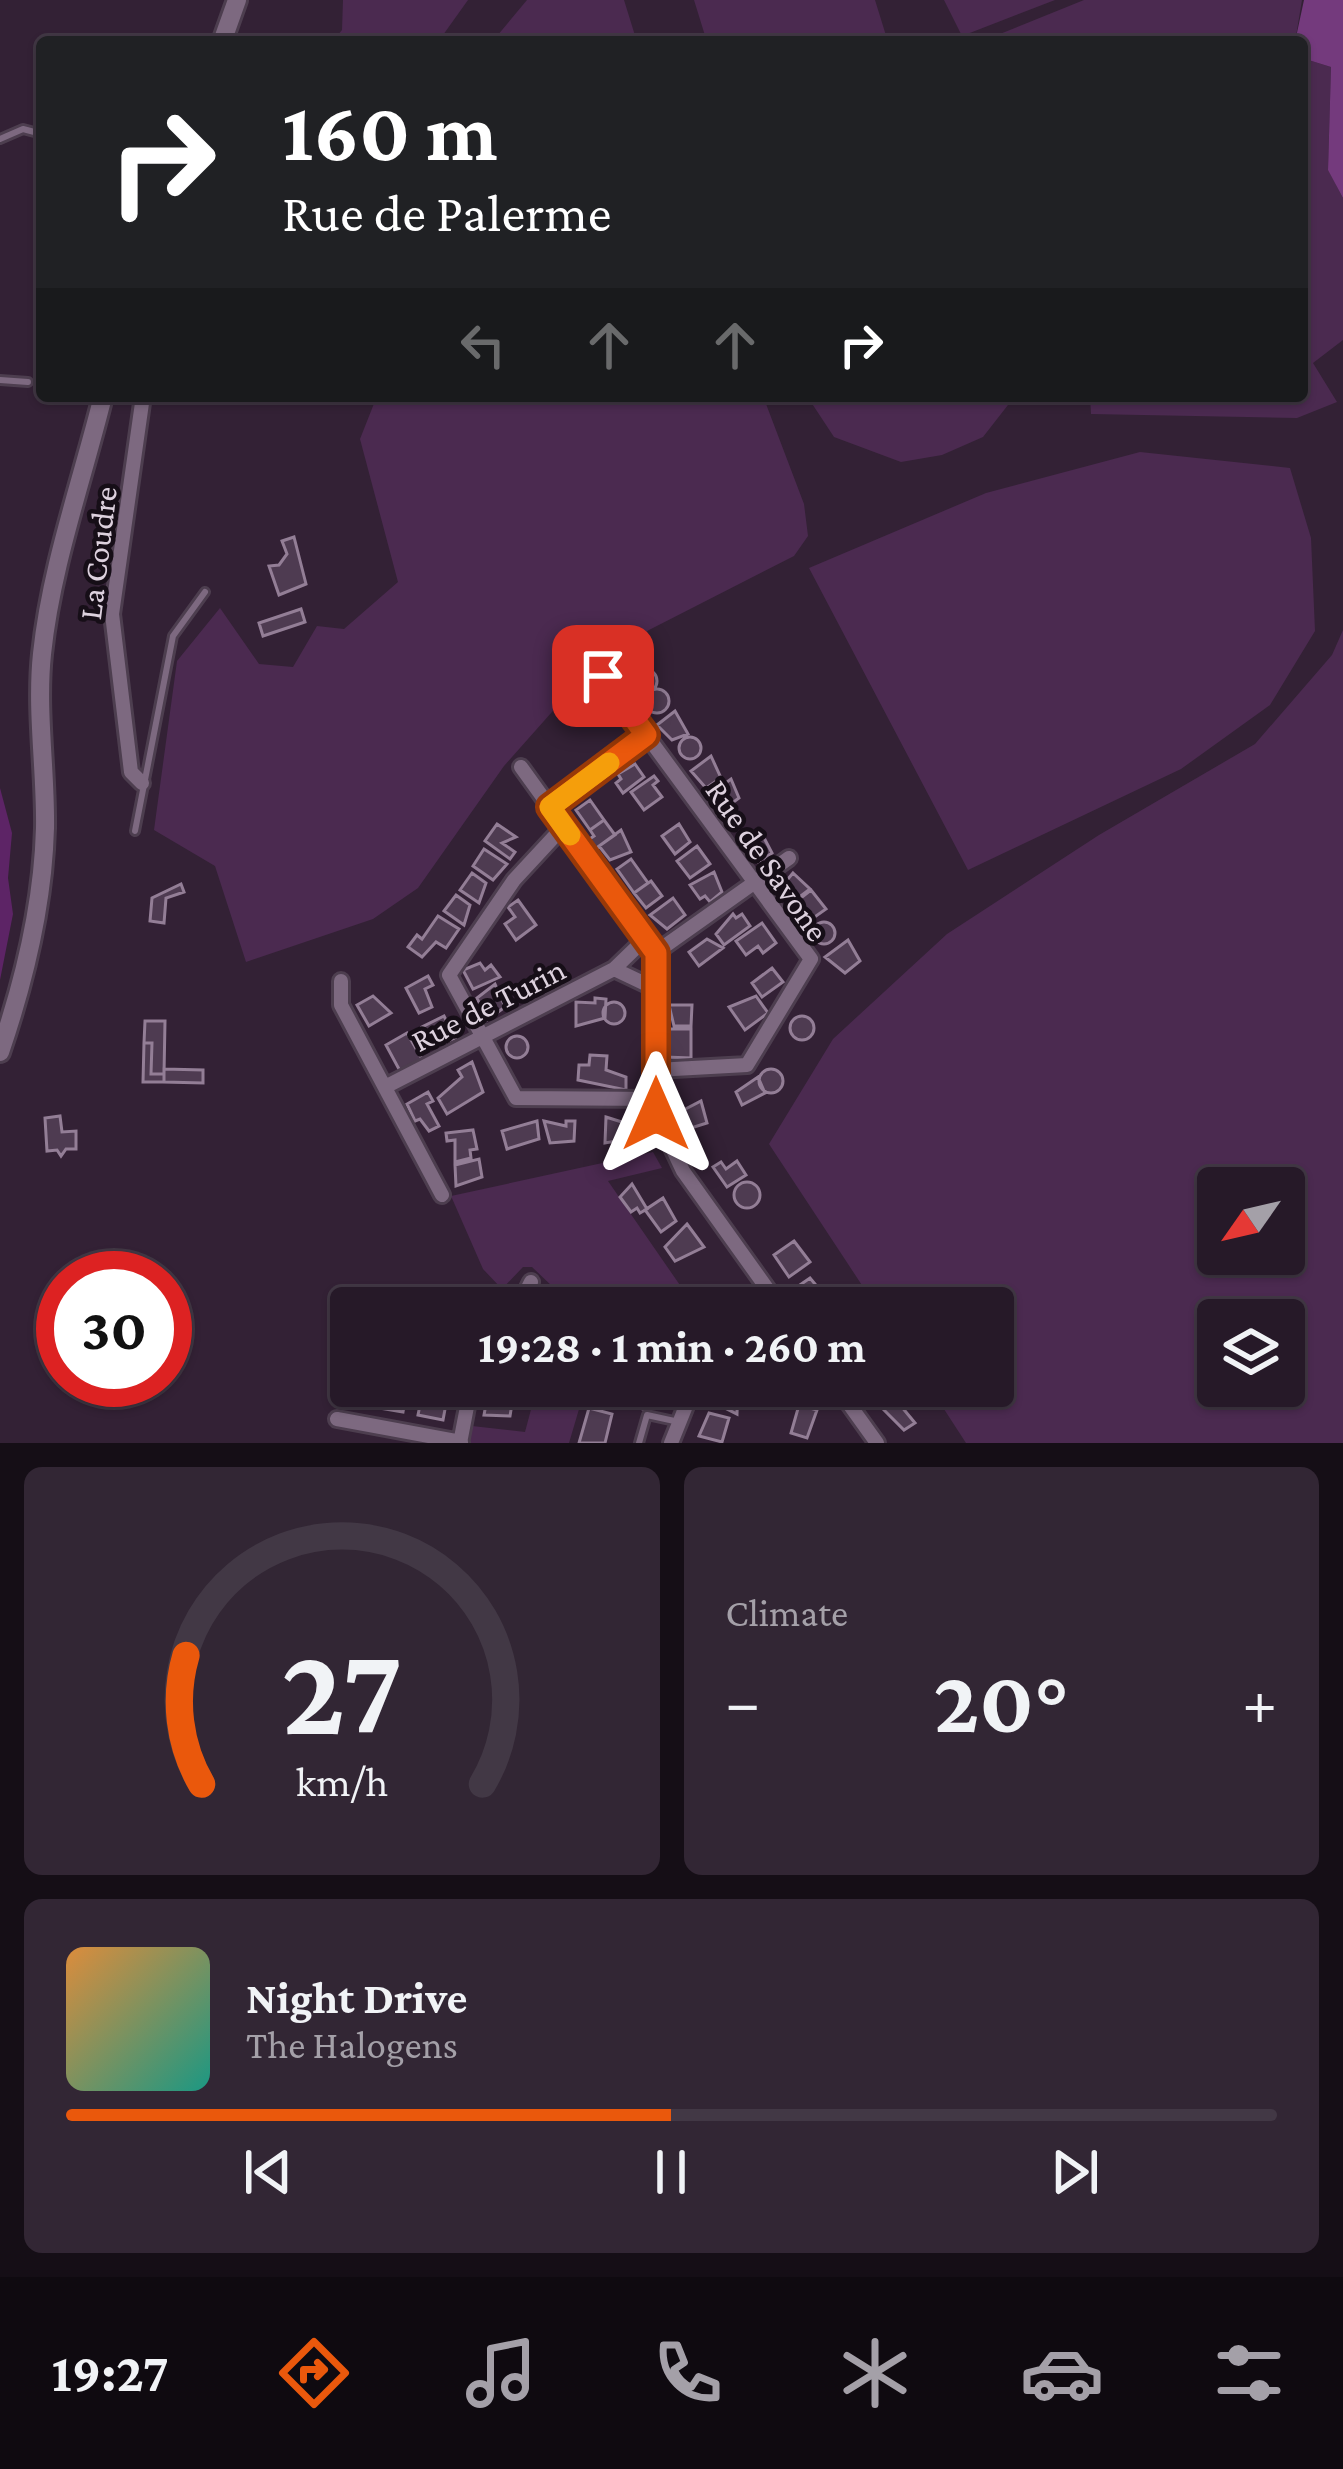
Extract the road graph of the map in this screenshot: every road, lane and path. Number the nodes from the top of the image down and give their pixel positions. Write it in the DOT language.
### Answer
graph roads {
  1 [pos="238,0"];
  2 [pos="224,36"];
  3 [pos="36,132"];
  4 [pos="0,139"];
  5 [pos="0,380"];
  6 [pos="28,382"];
  7 [pos="101,402"];
  8 [pos="142,402"];
  9 [pos="206,592"];
  10 [pos="603,676"];
  11 [pos="646,735"];
  12 [pos="521,766"];
  13 [pos="142,783"];
  14 [pos="550,807"];
  15 [pos="564,826"];
  16 [pos="135,831"];
  17 [pos="789,858"];
  18 [pos="755,882"];
  19 [pos="644,940"];
  20 [pos="656,953"];
  21 [pos="614,969"];
  22 [pos="341,981"];
  23 [pos="656,989"];
  24 [pos="482,1038"];
  25 [pos="0,1052"];
  26 [pos="656,1070"];
  27 [pos="385,1087"];
  28 [pos="656,1099"];
  29 [pos="442,1196"];
  30 [pos="531,1282"];
  31 [pos="528,1287"];
  32 [pos="766,1287"];
  33 [pos="467,1407"];
  34 [pos="685,1407"];
  35 [pos="849,1407"];
  36 [pos="338,1419"];
  37 [pos="679,1422"];
  38 [pos="871,1441"];
  39 [pos="460,1443"];
  40 [pos="639,1443"];
  41 [pos="671,1443"];
  1 -- 2 [label="street"];
  3 -- 4 [label="lane"];
  5 -- 6 [label="lane"];
  7 -- 25 [label="street"];
  8 -- 13 [label="street, La Coudre"];
  9 -- 13 [label="lane"];
  10 -- 11 [label="street, Rue de Savone"];
  11 -- 14 [label="street"];
  11 -- 18 [label="street, Rue de Savone"];
  12 -- 14 [label="street"];
  13 -- 16 [label="lane"];
  14 -- 15 [label="street"];
  15 -- 19 [label="street"];
  15 -- 24 [label="street"];
  17 -- 18 [label="street"];
  18 -- 20 [label="street"];
  18 -- 26 [label="street, Rue de Savone"];
  19 -- 20 [label="street"];
  19 -- 21 [label="street, Rue de Turin"];
  20 -- 23 [label="street"];
  21 -- 23 [label="street, Rue de Turin"];
  21 -- 24 [label="street, Rue de Turin"];
  22 -- 27 [label="street"];
  23 -- 26 [label="street"];
  24 -- 27 [label="street, Rue de Turin"];
  24 -- 28 [label="street"];
  26 -- 28 [label="street"];
  27 -- 29 [label="street"];
  28 -- 32 [label="street"];
  30 -- 31 [label="street"];
  33 -- 39 [label="street"];
  34 -- 37 [label="street"];
  35 -- 38 [label="street"];
  36 -- 39 [label="street"];
  37 -- 40 [label="lane"];
  37 -- 41 [label="street"];
}
